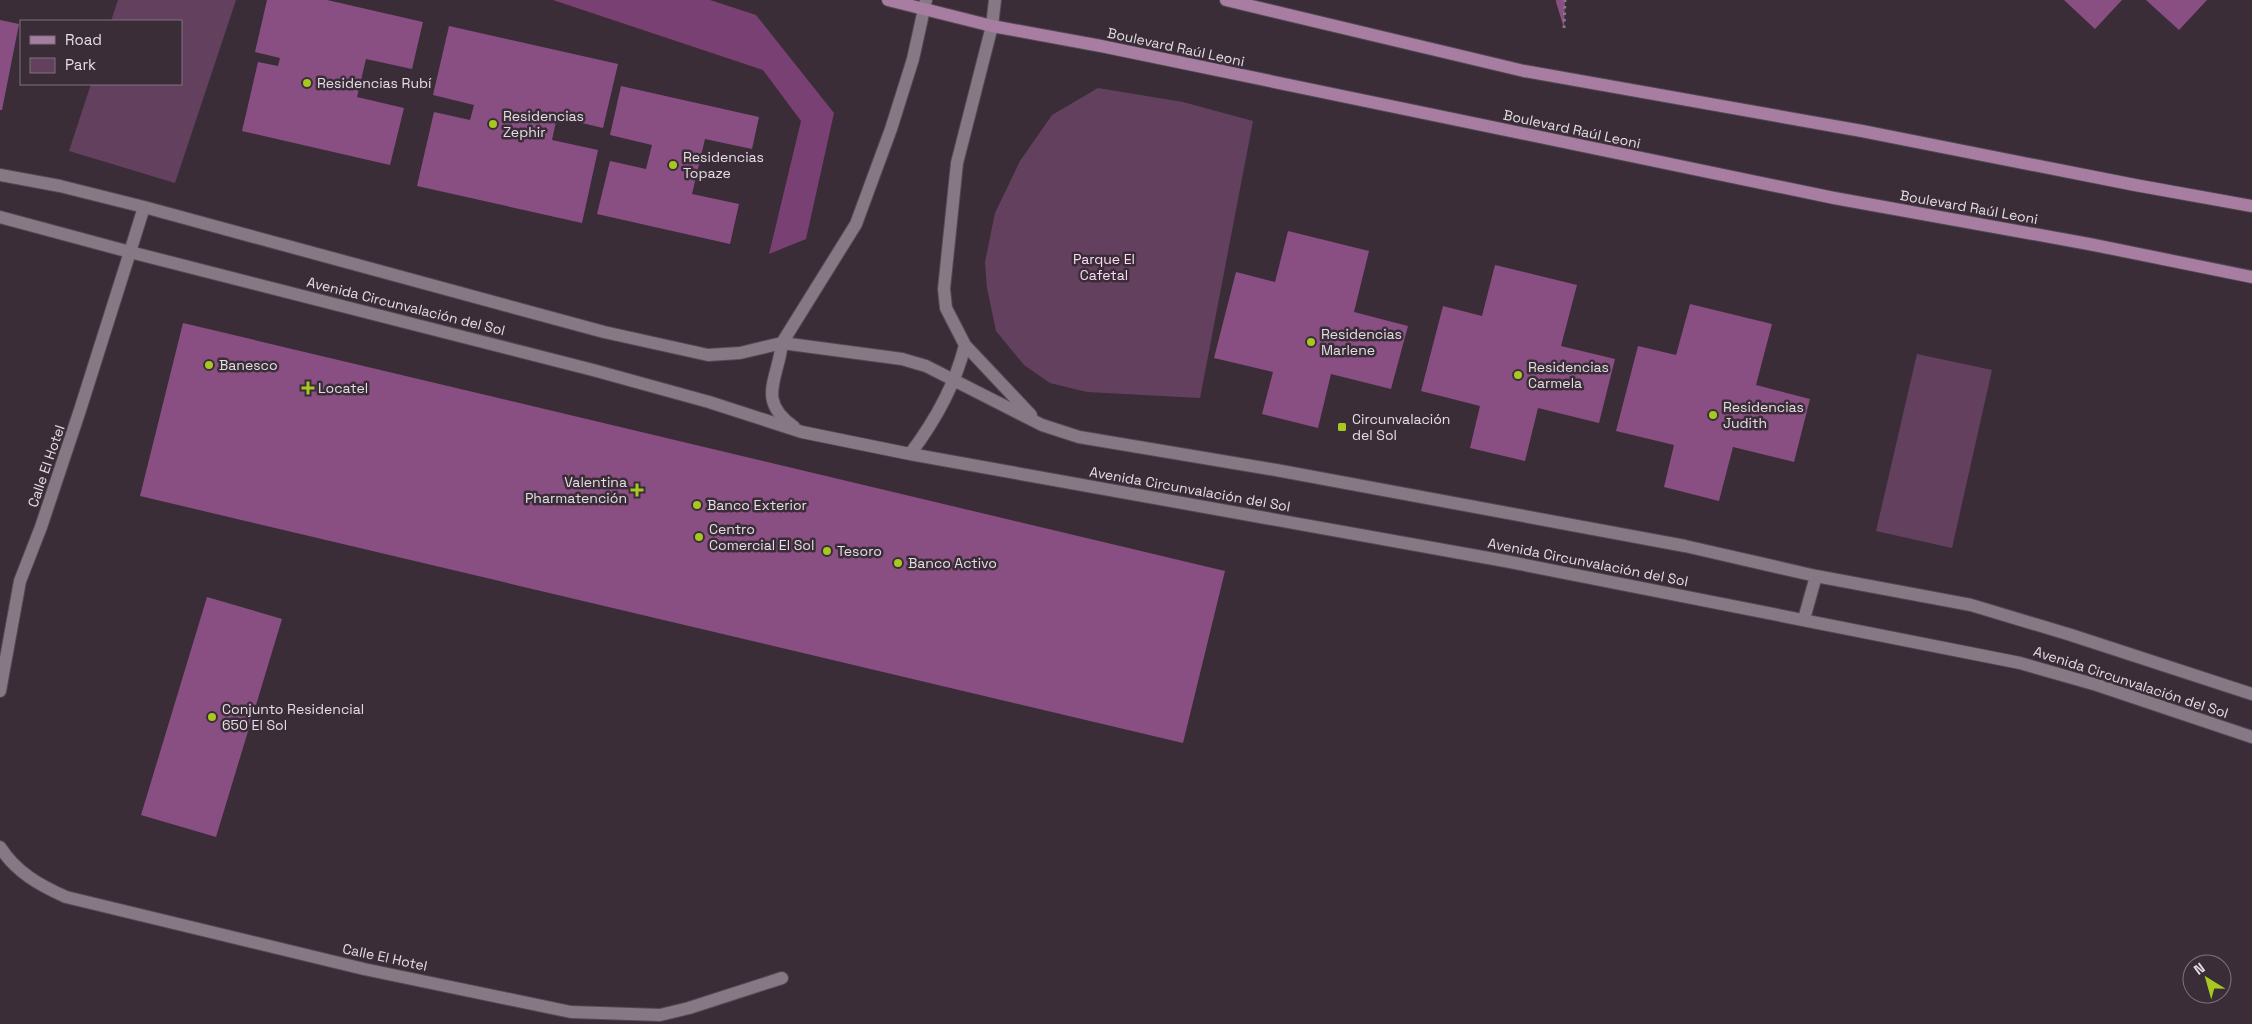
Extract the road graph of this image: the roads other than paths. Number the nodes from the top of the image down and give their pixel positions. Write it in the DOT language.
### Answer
graph roads {
  1 [pos="888,0"];
  2 [pos="995,0"];
  3 [pos="1226,0"];
  4 [pos="926,4"];
  5 [pos="992,26"];
  6 [pos="0,175"];
  7 [pos="2252,206"];
  8 [pos="144,207"];
  9 [pos="0,217"];
  10 [pos="130,252"];
  11 [pos="2252,277"];
  12 [pos="782,343"];
  13 [pos="965,345"];
  14 [pos="953,380"];
  15 [pos="1042,425"];
  16 [pos="802,432"];
  17 [pos="910,454"];
  18 [pos="1816,576"];
  19 [pos="1804,619"];
  20 [pos="0,692"];
  21 [pos="2252,694"];
  22 [pos="2252,737"];
  23 [pos="0,847"];
  24 [pos="782,978"];
  1 -- 4 [label="main road, Boulevard Raúl Leoni"];
  2 -- 5 [label="street, Avenida Circunvalación del Sol"];
  3 -- 7 [label="main road"];
  4 -- 5 [label="main road, Boulevard Raúl Leoni"];
  4 -- 12 [label="street, Avenida Circunvalación del Sol"];
  5 -- 11 [label="main road, Boulevard Raúl Leoni"];
  5 -- 13 [label="street, Avenida Circunvalación del Sol"];
  6 -- 8 [label="street, Avenida Circunvalación del Sol"];
  8 -- 10 [label="street, Calle El Hotel"];
  8 -- 12 [label="street, Avenida Circunvalación del Sol"];
  9 -- 10 [label="street, Avenida Circunvalación del Sol"];
  10 -- 16 [label="street, Avenida Circunvalación del Sol"];
  10 -- 20 [label="street, Calle El Hotel"];
  12 -- 14 [label="street, Avenida Circunvalación del Sol"];
  12 -- 16 [label="street, Avenida Circunvalación del Sol"];
  13 -- 14 [label="street"];
  13 -- 15 [label="street, Avenida Circunvalación del Sol"];
  14 -- 15 [label="street, Avenida Circunvalación del Sol"];
  14 -- 17 [label="street"];
  15 -- 18 [label="street, Avenida Circunvalación del Sol"];
  16 -- 17 [label="street, Avenida Circunvalación del Sol"];
  17 -- 19 [label="street, Avenida Circunvalación del Sol"];
  18 -- 19 [label="street"];
  18 -- 21 [label="street, Avenida Circunvalación del Sol"];
  19 -- 22 [label="street, Avenida Circunvalación del Sol"];
  23 -- 24 [label="street, Calle El Hotel"];
}
